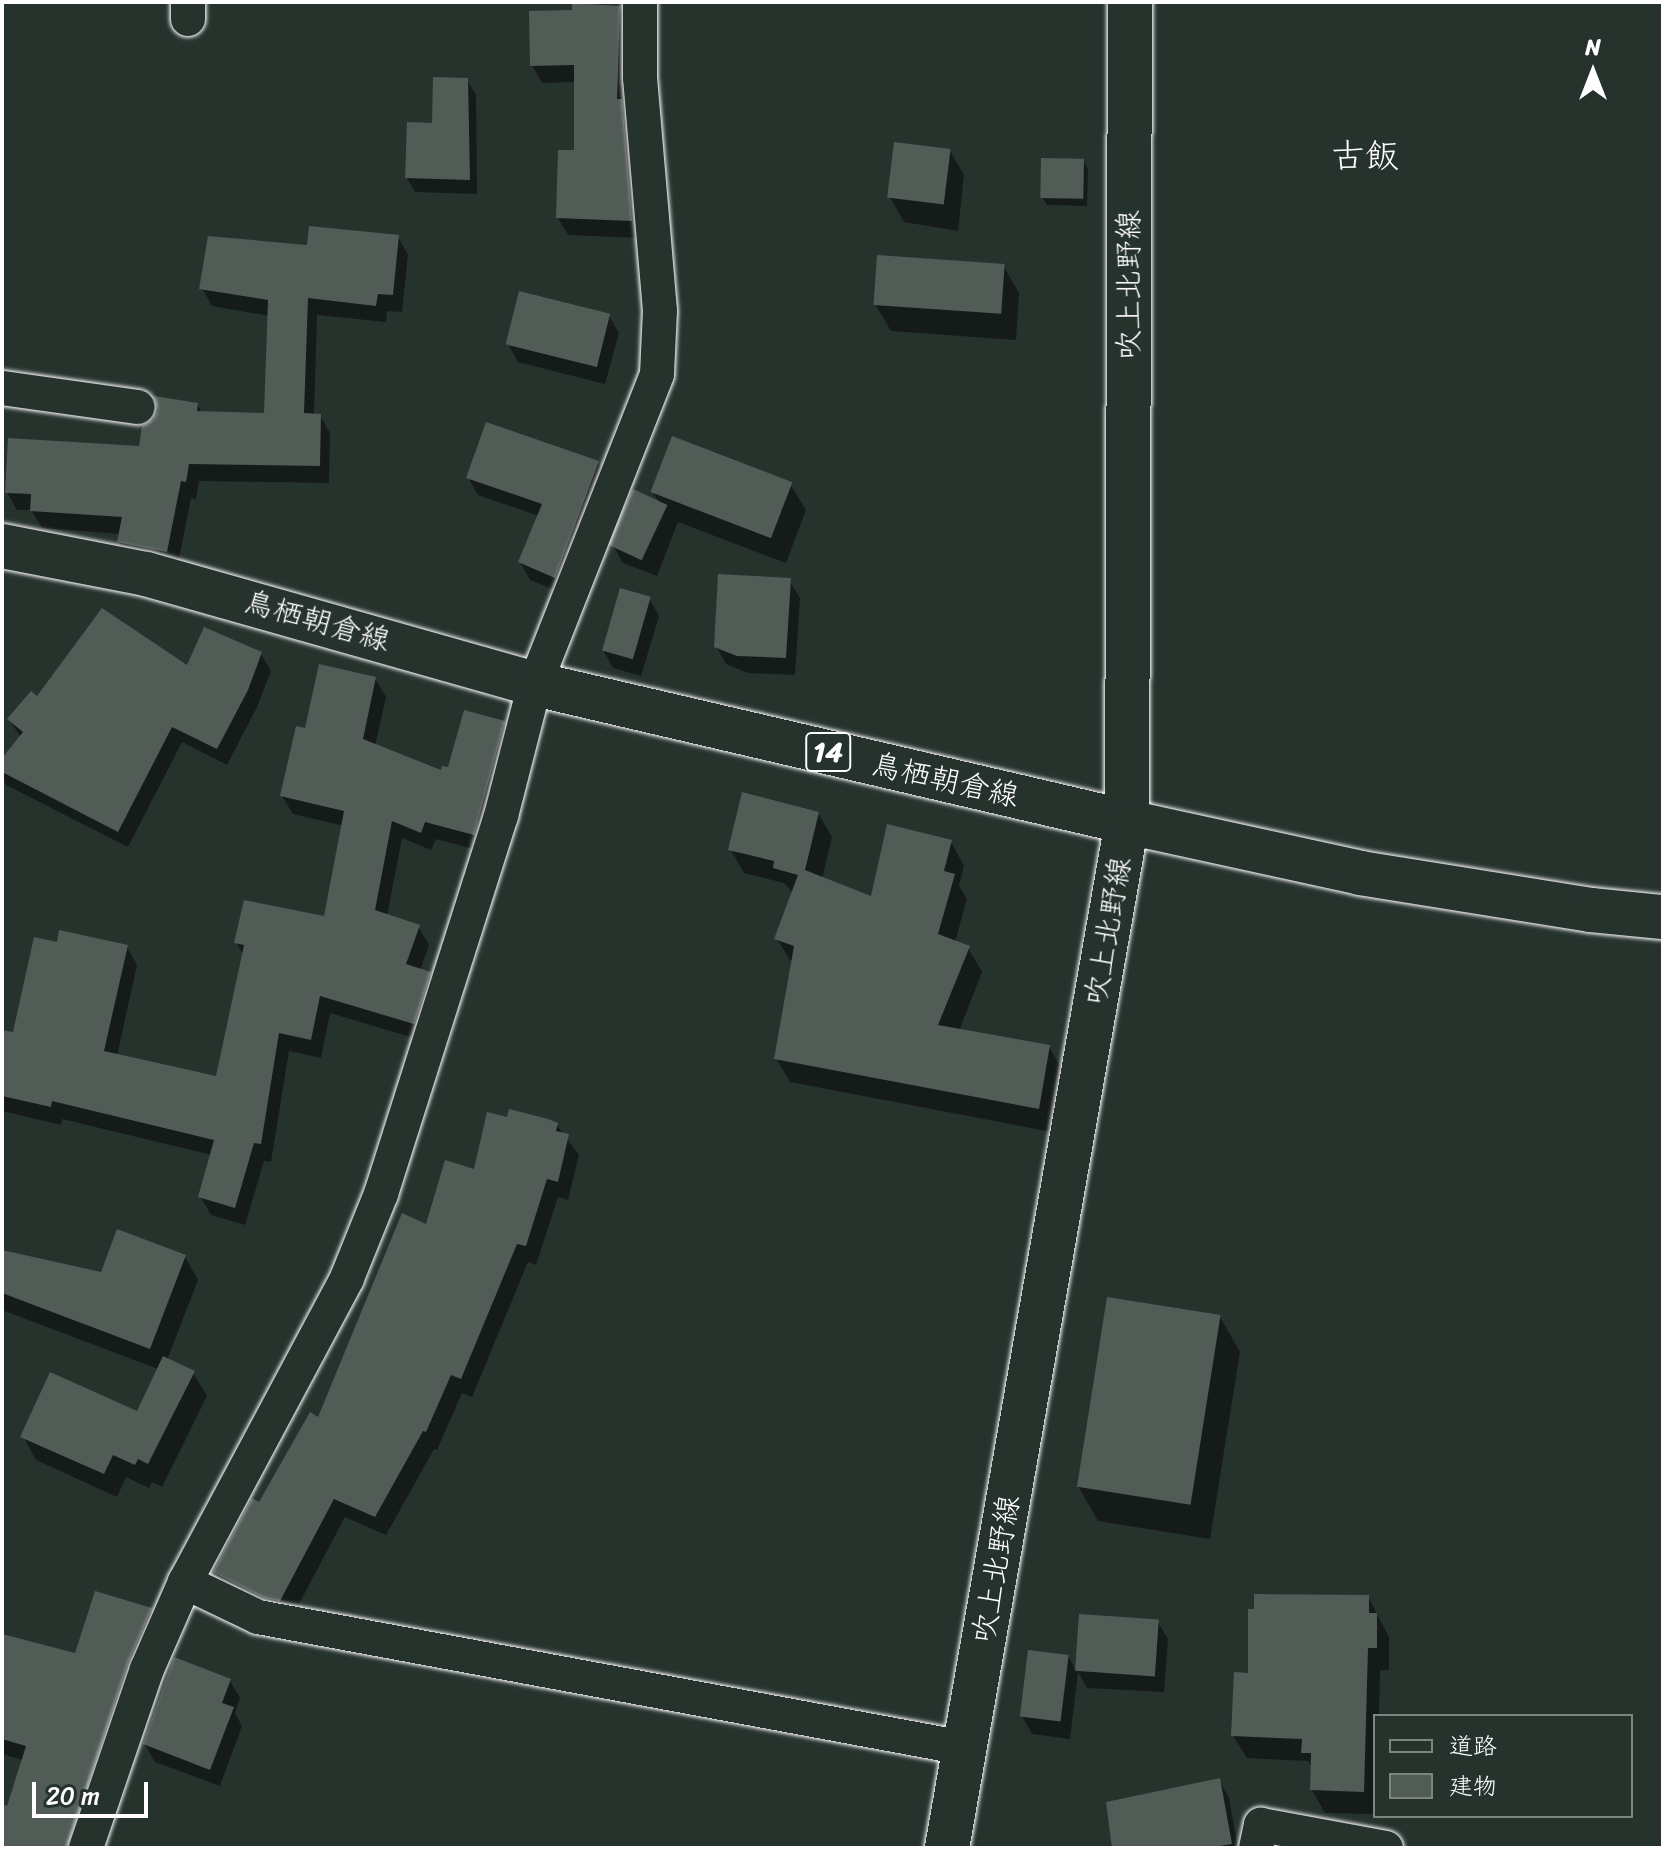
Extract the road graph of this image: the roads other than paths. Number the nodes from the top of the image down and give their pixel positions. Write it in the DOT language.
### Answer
graph roads {
  1 [pos="640,2"];
  2 [pos="1130,2"];
  3 [pos="2,388"];
  4 [pos="138,407"];
  5 [pos="2,546"];
  6 [pos="535,684"];
  7 [pos="1127,822"];
  8 [pos="1663,917"];
  9 [pos="185,1582"];
  10 [pos="964,1748"];
  11 [pos="86,1848"];
  12 [pos="947,1848"];
  13 [pos="1256,1848"];
  14 [pos="1386,1848"];
  1 -- 6 [label="street"];
  2 -- 7 [label="main road, 吹上北野線"];
  3 -- 4 [label="street"];
  5 -- 6 [label="main road, 鳥栖朝倉線 / 14"];
  6 -- 7 [label="main road, 鳥栖朝倉線 / 14"];
  6 -- 9 [label="street"];
  7 -- 8 [label="main road, 鳥栖朝倉線 / 14"];
  7 -- 10 [label="main road, 吹上北野線"];
  9 -- 10 [label="street"];
  9 -- 11 [label="street"];
  10 -- 12 [label="main road, 吹上北野線"];
  13 -- 14 [label="street"];
}
